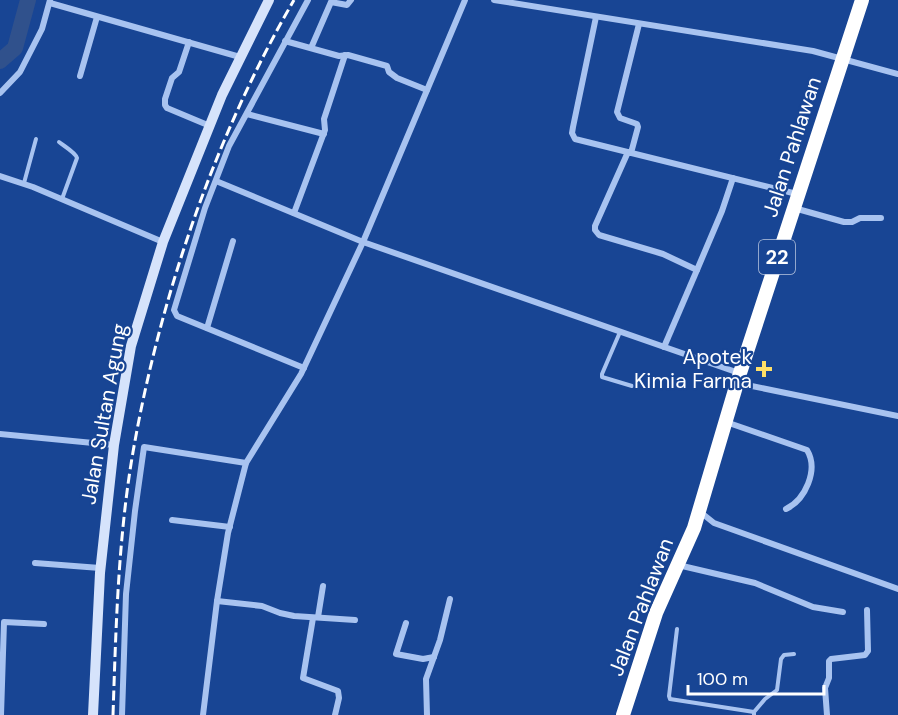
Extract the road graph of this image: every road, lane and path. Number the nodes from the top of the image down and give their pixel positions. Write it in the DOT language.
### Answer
graph roads {
  1 [pos="269,0"];
  2 [pos="308,0"];
  3 [pos="351,0"];
  4 [pos="465,0"];
  5 [pos="494,0"];
  6 [pos="862,0"];
  7 [pos="50,1"];
  8 [pos="97,18"];
  9 [pos="596,18"];
  10 [pos="639,24"];
  11 [pos="285,41"];
  12 [pos="189,42"];
  13 [pos="311,48"];
  14 [pos="345,55"];
  15 [pos="240,57"];
  16 [pos="843,58"];
  17 [pos="898,74"];
  18 [pos="80,76"];
  19 [pos="427,90"];
  20 [pos="0,93"];
  21 [pos="247,114"];
  22 [pos="210,126"];
  23 [pos="324,134"];
  24 [pos="36,139"];
  25 [pos="59,142"];
  26 [pos="630,153"];
  27 [pos="0,176"];
  28 [pos="733,178"];
  29 [pos="216,181"];
  30 [pos="24,183"];
  31 [pos="797,194"];
  32 [pos="62,199"];
  33 [pos="793,208"];
  34 [pos="294,213"];
  35 [pos="881,218"];
  36 [pos="233,241"];
  37 [pos="163,242"];
  38 [pos="363,242"];
  39 [pos="697,270"];
  40 [pos="207,328"];
  41 [pos="620,332"];
  42 [pos="664,347"];
  43 [pos="302,370"];
  44 [pos="738,378"];
  45 [pos="632,386"];
  46 [pos="898,416"];
  47 [pos="726,422"];
  48 [pos="0,434"];
  49 [pos="114,445"];
  50 [pos="246,463"];
  51 [pos="786,508"];
  52 [pos="697,518"];
  53 [pos="172,520"];
  54 [pos="230,527"];
  55 [pos="34,563"];
  56 [pos="678,565"];
  57 [pos="100,568"];
  58 [pos="323,586"];
  59 [pos="898,589"];
  60 [pos="450,599"];
  61 [pos="216,601"];
  62 [pos="867,610"];
  63 [pos="843,612"];
  64 [pos="315,618"];
  65 [pos="355,620"];
  66 [pos="405,623"];
  67 [pos="44,624"];
  68 [pos="677,629"];
  69 [pos="794,654"];
  70 [pos="434,657"];
  71 [pos="754,714"];
  72 [pos="1,715"];
  73 [pos="93,715"];
  74 [pos="122,715"];
  75 [pos="203,715"];
  76 [pos="335,715"];
  77 [pos="427,715"];
  78 [pos="623,715"];
  79 [pos="827,715"];
  1 -- 15 [label="street, Jalan Sultan Agung"];
  2 -- 11 [label="street"];
  3 -- 13 [label="street"];
  4 -- 19 [label="street"];
  5 -- 9 [label="street"];
  6 -- 16 [label="highway, Jalan Pahlawan / 22"];
  7 -- 8 [label="street"];
  7 -- 20 [label="street"];
  8 -- 12 [label="street"];
  8 -- 18 [label="street"];
  9 -- 10 [label="street"];
  9 -- 26 [label="street"];
  10 -- 16 [label="street"];
  10 -- 26 [label="street"];
  11 -- 13 [label="street"];
  11 -- 21 [label="street"];
  12 -- 15 [label="street"];
  12 -- 22 [label="street"];
  13 -- 14 [label="street"];
  14 -- 19 [label="street"];
  14 -- 23 [label="street"];
  15 -- 22 [label="street, Jalan Sultan Agung"];
  16 -- 17 [label="street"];
  16 -- 31 [label="highway, Jalan Pahlawan / 22"];
  19 -- 38 [label="street"];
  21 -- 23 [label="street"];
  21 -- 29 [label="street"];
  22 -- 37 [label="street, Jalan Sultan Agung"];
  23 -- 34 [label="street"];
  24 -- 30 [label="lane"];
  25 -- 32 [label="lane"];
  26 -- 28 [label="street"];
  26 -- 39 [label="street"];
  27 -- 30 [label="street"];
  28 -- 31 [label="street"];
  28 -- 39 [label="street"];
  29 -- 34 [label="street"];
  29 -- 40 [label="street"];
  30 -- 32 [label="street"];
  31 -- 33 [label="highway, Jalan Pahlawan / 22"];
  32 -- 37 [label="street"];
  33 -- 35 [label="street"];
  33 -- 44 [label="highway, Jalan Pahlawan / 22"];
  34 -- 38 [label="street"];
  36 -- 40 [label="street"];
  37 -- 49 [label="street, Jalan Sultan Agung"];
  38 -- 41 [label="street"];
  38 -- 43 [label="street"];
  39 -- 42 [label="street"];
  40 -- 43 [label="street"];
  41 -- 42 [label="street"];
  41 -- 45 [label="lane"];
  42 -- 44 [label="street"];
  43 -- 50 [label="street"];
  44 -- 46 [label="street"];
  44 -- 47 [label="highway, Jalan Pahlawan / 22"];
  47 -- 51 [label="street"];
  47 -- 52 [label="highway, Jalan Pahlawan / 22"];
  48 -- 49 [label="street"];
  49 -- 57 [label="street, Jalan Sultan Agung"];
  50 -- 54 [label="street"];
  50 -- 74 [label="street"];
  52 -- 56 [label="highway, Jalan Pahlawan / 22"];
  52 -- 59 [label="street"];
  53 -- 54 [label="street"];
  54 -- 61 [label="street"];
  55 -- 57 [label="street"];
  56 -- 63 [label="street"];
  56 -- 78 [label="highway, Jalan Pahlawan / 22"];
  57 -- 73 [label="street, Jalan Sultan Agung"];
  58 -- 64 [label="street"];
  60 -- 70 [label="street"];
  61 -- 64 [label="street"];
  61 -- 75 [label="street"];
  62 -- 79 [label="street"];
  64 -- 65 [label="street"];
  64 -- 76 [label="street"];
  66 -- 70 [label="street"];
  67 -- 72 [label="street"];
  68 -- 71 [label="lane"];
  69 -- 71 [label="lane"];
  70 -- 77 [label="street"];
}
